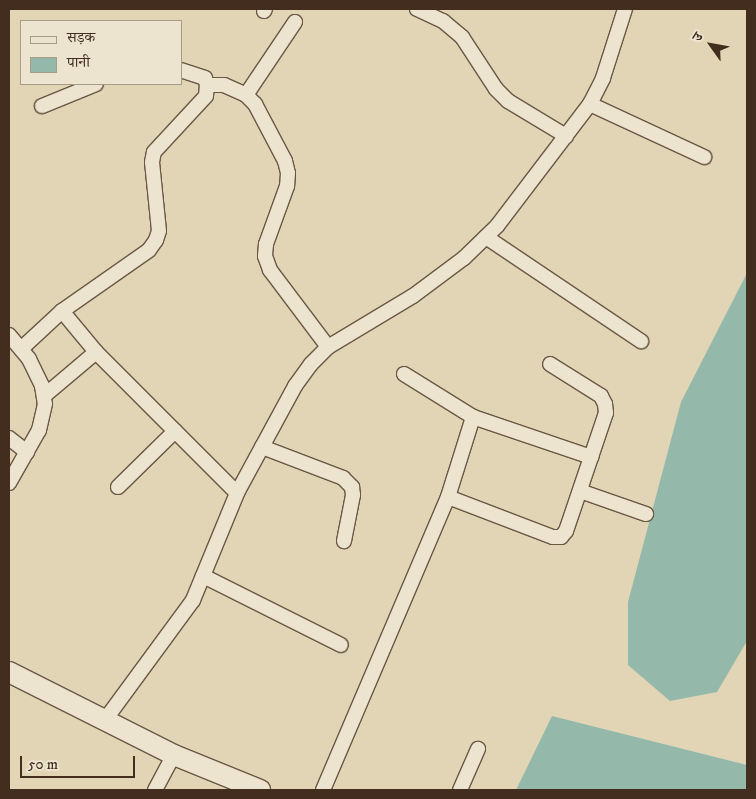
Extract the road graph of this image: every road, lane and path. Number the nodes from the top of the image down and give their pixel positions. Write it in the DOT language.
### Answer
graph roads {
  1 [pos="417,9"];
  2 [pos="625,9"];
  3 [pos="296,22"];
  4 [pos="182,70"];
  5 [pos="94,85"];
  6 [pos="208,85"];
  7 [pos="246,95"];
  8 [pos="590,104"];
  9 [pos="42,106"];
  10 [pos="566,136"];
  11 [pos="704,158"];
  12 [pos="486,237"];
  13 [pos="62,311"];
  14 [pos="9,335"];
  15 [pos="641,341"];
  16 [pos="328,347"];
  17 [pos="21,349"];
  18 [pos="96,352"];
  19 [pos="550,364"];
  20 [pos="404,374"];
  21 [pos="44,396"];
  22 [pos="473,417"];
  23 [pos="175,431"];
  24 [pos="9,438"];
  25 [pos="262,446"];
  26 [pos="27,452"];
  27 [pos="591,457"];
  28 [pos="9,483"];
  29 [pos="118,487"];
  30 [pos="580,491"];
  31 [pos="237,493"];
  32 [pos="448,497"];
  33 [pos="646,514"];
  34 [pos="344,541"];
  35 [pos="203,576"];
  36 [pos="342,645"];
  37 [pos="9,672"];
  38 [pos="105,720"];
  39 [pos="478,749"];
  40 [pos="174,755"];
  41 [pos="155,790"];
  42 [pos="260,790"];
  43 [pos="323,790"];
  44 [pos="460,790"];
  1 -- 10 [label="street"];
  2 -- 8 [label="street"];
  3 -- 7 [label="street"];
  4 -- 6 [label="street"];
  5 -- 9 [label="street"];
  6 -- 7 [label="street"];
  6 -- 13 [label="street"];
  7 -- 16 [label="street"];
  8 -- 10 [label="street"];
  8 -- 11 [label="street"];
  10 -- 12 [label="street"];
  12 -- 15 [label="street"];
  12 -- 16 [label="street"];
  13 -- 17 [label="street"];
  13 -- 18 [label="street"];
  14 -- 17 [label="street"];
  16 -- 25 [label="street"];
  17 -- 21 [label="street"];
  18 -- 21 [label="street"];
  18 -- 23 [label="street"];
  19 -- 27 [label="street"];
  20 -- 22 [label="street"];
  21 -- 26 [label="street"];
  22 -- 27 [label="street"];
  22 -- 32 [label="street"];
  23 -- 29 [label="street"];
  23 -- 31 [label="street"];
  24 -- 26 [label="street"];
  25 -- 31 [label="street"];
  25 -- 34 [label="street"];
  26 -- 28 [label="street"];
  27 -- 30 [label="street"];
  30 -- 32 [label="street"];
  30 -- 33 [label="street"];
  31 -- 35 [label="street"];
  32 -- 43 [label="street"];
  35 -- 36 [label="street"];
  35 -- 38 [label="street"];
  37 -- 38 [label="main road"];
  38 -- 40 [label="main road"];
  39 -- 44 [label="street"];
  40 -- 41 [label="street"];
  40 -- 42 [label="main road"];
}
